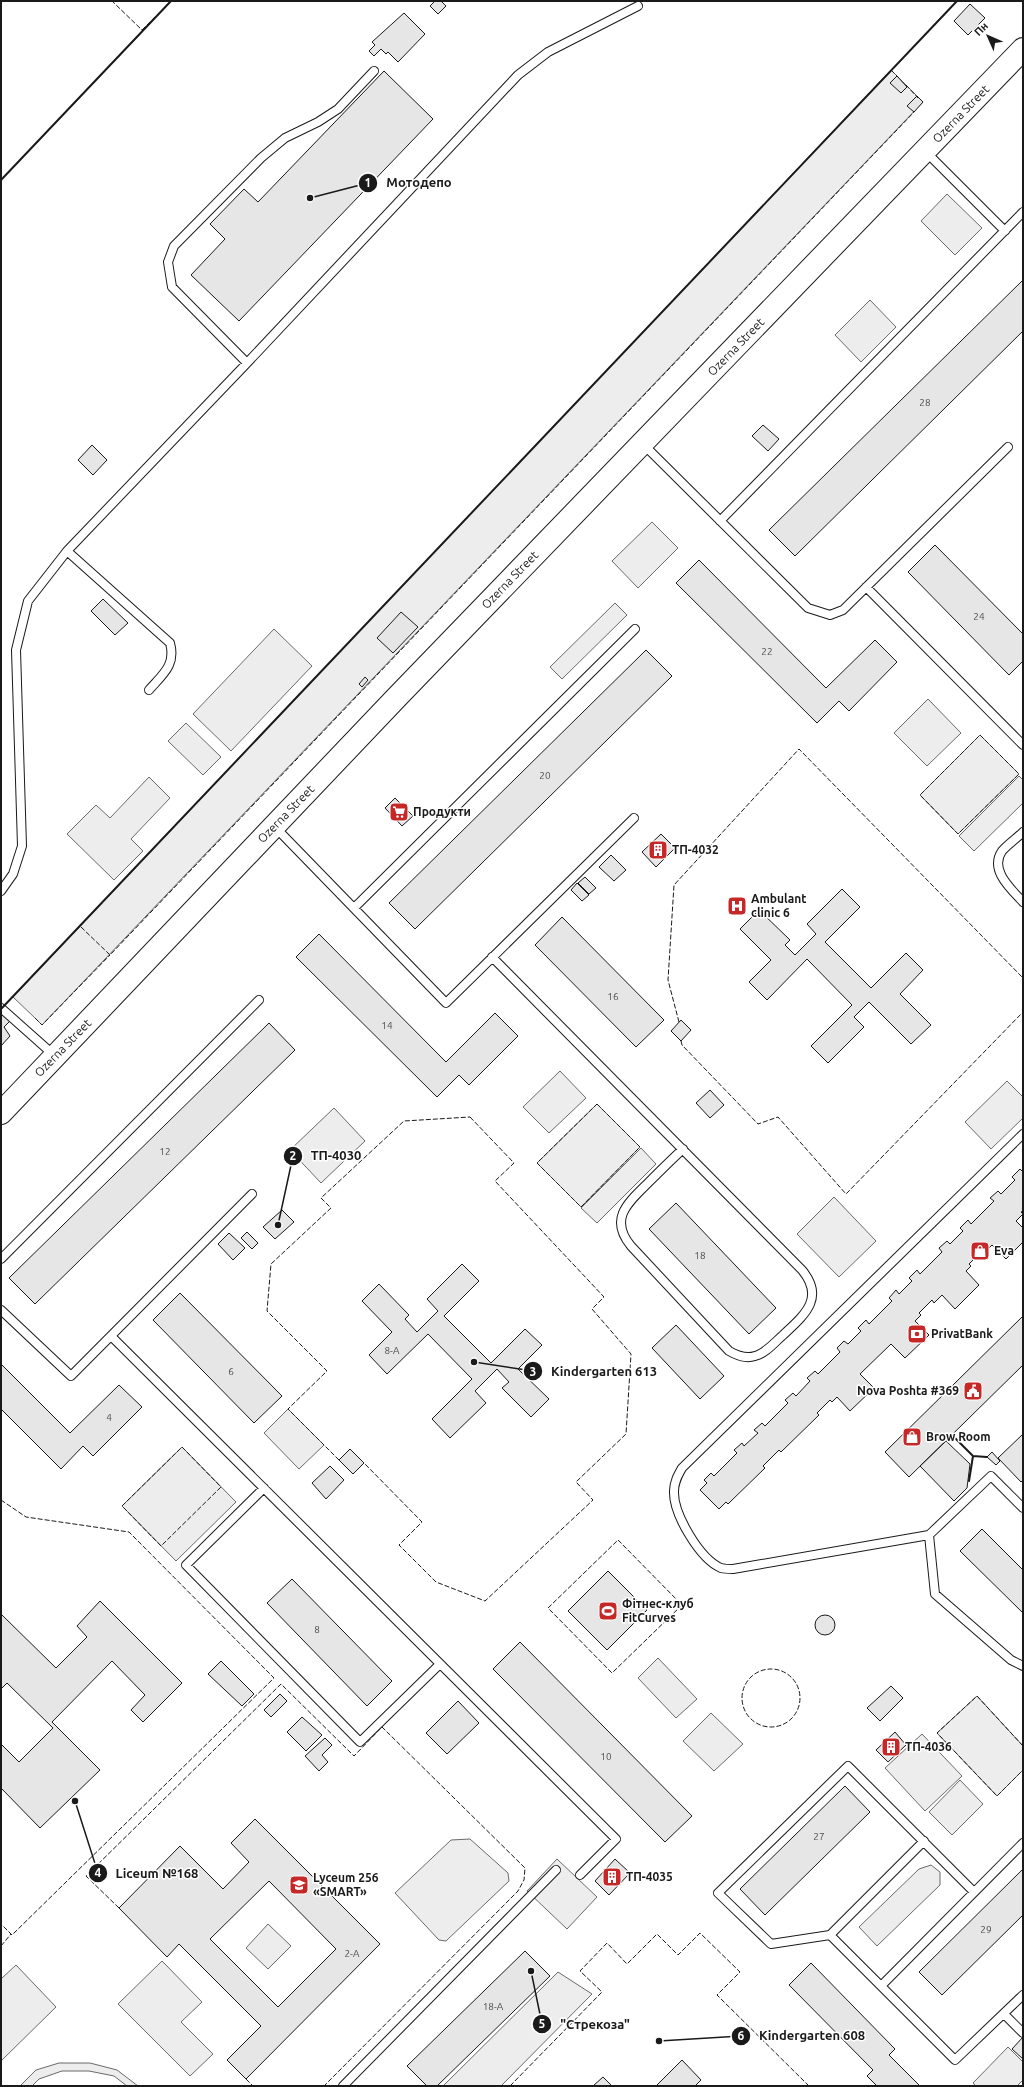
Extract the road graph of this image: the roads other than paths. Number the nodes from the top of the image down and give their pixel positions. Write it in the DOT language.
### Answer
graph roads {
  1 [pos="638,6"];
  2 [pos="1023,49"];
  3 [pos="374,71"];
  4 [pos="925,151"];
  5 [pos="1023,212"];
  6 [pos="1005,231"];
  7 [pos="247,363"];
  8 [pos="642,443"];
  9 [pos="1008,446"];
  10 [pos="720,521"];
  11 [pos="68,551"];
  12 [pos="866,587"];
  13 [pos="634,629"];
  14 [pos="149,690"];
  15 [pos="1023,745"];
  16 [pos="634,818"];
  17 [pos="274,826"];
  18 [pos="1023,832"];
  19 [pos="1,891"];
  20 [pos="1023,902"];
  21 [pos="354,908"];
  22 [pos="492,957"];
  23 [pos="259,1000"];
  24 [pos="1,1008"];
  25 [pos="55,1056"];
  26 [pos="1,1113"];
  27 [pos="1023,1134"];
  28 [pos="682,1149"];
  29 [pos="252,1194"];
  30 [pos="1,1259"];
  31 [pos="1,1310"];
  32 [pos="111,1336"];
  33 [pos="264,1488"];
  34 [pos="1023,1508"];
  35 [pos="929,1535"];
  36 [pos="440,1664"];
  37 [pos="1023,1666"];
  38 [pos="924,1842"];
  39 [pos="1023,1843"];
  40 [pos="556,1870"];
  41 [pos="580,1875"];
  42 [pos="974,1892"];
  43 [pos="830,1935"];
  44 [pos="881,1986"];
  45 [pos="1023,1995"];
  46 [pos="1004,2014"];
  47 [pos="1023,2033"];
  48 [pos="343,2086"];
  1 -- 7 [label="lane"];
  2 -- 4 [label="street, Ozerna Street"];
  3 -- 7 [label="lane"];
  4 -- 6 [label="lane"];
  4 -- 8 [label="street, Ozerna Street"];
  5 -- 6 [label="lane"];
  6 -- 10 [label="lane"];
  7 -- 11 [label="lane"];
  8 -- 10 [label="lane"];
  8 -- 17 [label="street, Ozerna Street"];
  9 -- 12 [label="lane"];
  10 -- 12 [label="lane"];
  11 -- 14 [label="lane"];
  11 -- 19 [label="lane"];
  12 -- 15 [label="lane"];
  13 -- 21 [label="lane"];
  16 -- 22 [label="lane"];
  17 -- 21 [label="lane"];
  17 -- 25 [label="street, Ozerna Street"];
  18 -- 20 [label="lane"];
  21 -- 22 [label="lane"];
  22 -- 28 [label="lane"];
  23 -- 30 [label="lane"];
  24 -- 25 [label="lane"];
  25 -- 26 [label="street, Ozerna Street"];
  27 -- 35 [label="lane"];
  28 -- 28 [label="lane"];
  29 -- 32 [label="lane"];
  31 -- 32 [label="lane"];
  32 -- 33 [label="lane"];
  33 -- 36 [label="lane"];
  33 -- 36 [label="lane"];
  34 -- 35 [label="lane"];
  35 -- 37 [label="lane"];
  36 -- 41 [label="lane"];
  38 -- 42 [label="lane"];
  38 -- 43 [label="lane"];
  38 -- 43 [label="lane"];
  39 -- 42 [label="lane"];
  40 -- 48 [label="lane"];
  42 -- 44 [label="lane"];
  43 -- 44 [label="lane"];
  44 -- 46 [label="lane"];
  45 -- 46 [label="lane"];
  46 -- 47 [label="lane"];
}
